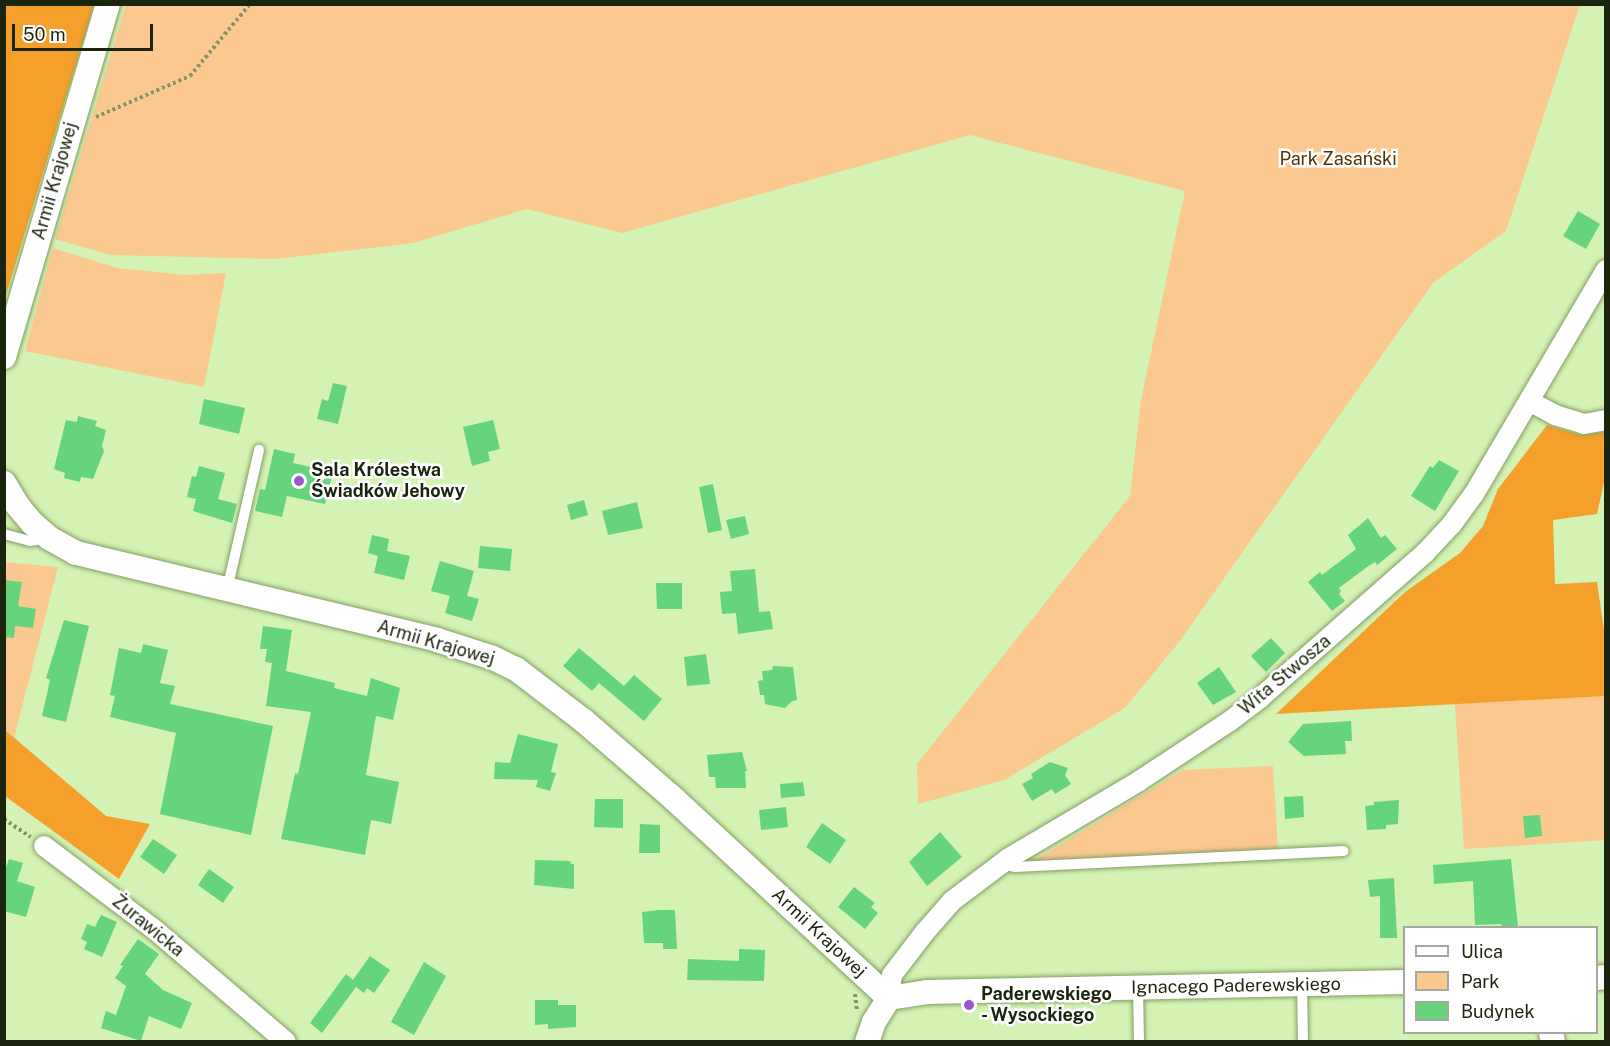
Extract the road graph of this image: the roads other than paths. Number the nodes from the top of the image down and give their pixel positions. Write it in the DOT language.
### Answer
graph roads {
  1 [pos="108,4"];
  2 [pos="1605,270"];
  3 [pos="4,357"];
  4 [pos="1529,401"];
  5 [pos="1605,420"];
  6 [pos="259,450"];
  7 [pos="4,483"];
  8 [pos="4,534"];
  9 [pos="49,538"];
  10 [pos="227,590"];
  11 [pos="44,846"];
  12 [pos="1344,851"];
  13 [pos="1000,864"];
  14 [pos="1403,982"];
  15 [pos="1302,984"];
  16 [pos="1137,988"];
  17 [pos="889,998"];
  18 [pos="862,1032"];
  19 [pos="286,1041"];
  20 [pos="1139,1041"];
  21 [pos="1303,1041"];
  1 -- 3 [label="street, Armii Krajowej"];
  2 -- 4 [label="street, Wita Stwosza"];
  4 -- 5 [label="street"];
  4 -- 13 [label="street, Wita Stwosza"];
  6 -- 10 [label="lane"];
  7 -- 9 [label="street, Armii Krajowej"];
  8 -- 9 [label="lane"];
  9 -- 10 [label="street, Armii Krajowej"];
  10 -- 17 [label="street, Armii Krajowej"];
  11 -- 19 [label="street, Żurawicka"];
  12 -- 13 [label="lane"];
  13 -- 17 [label="street, Wita Stwosza"];
  14 -- 15 [label="street, Ignacego Paderewskiego"];
  15 -- 16 [label="street, Ignacego Paderewskiego"];
  15 -- 21 [label="lane"];
  16 -- 17 [label="street, Ignacego Paderewskiego"];
  16 -- 20 [label="lane"];
  17 -- 18 [label="street"];
}
